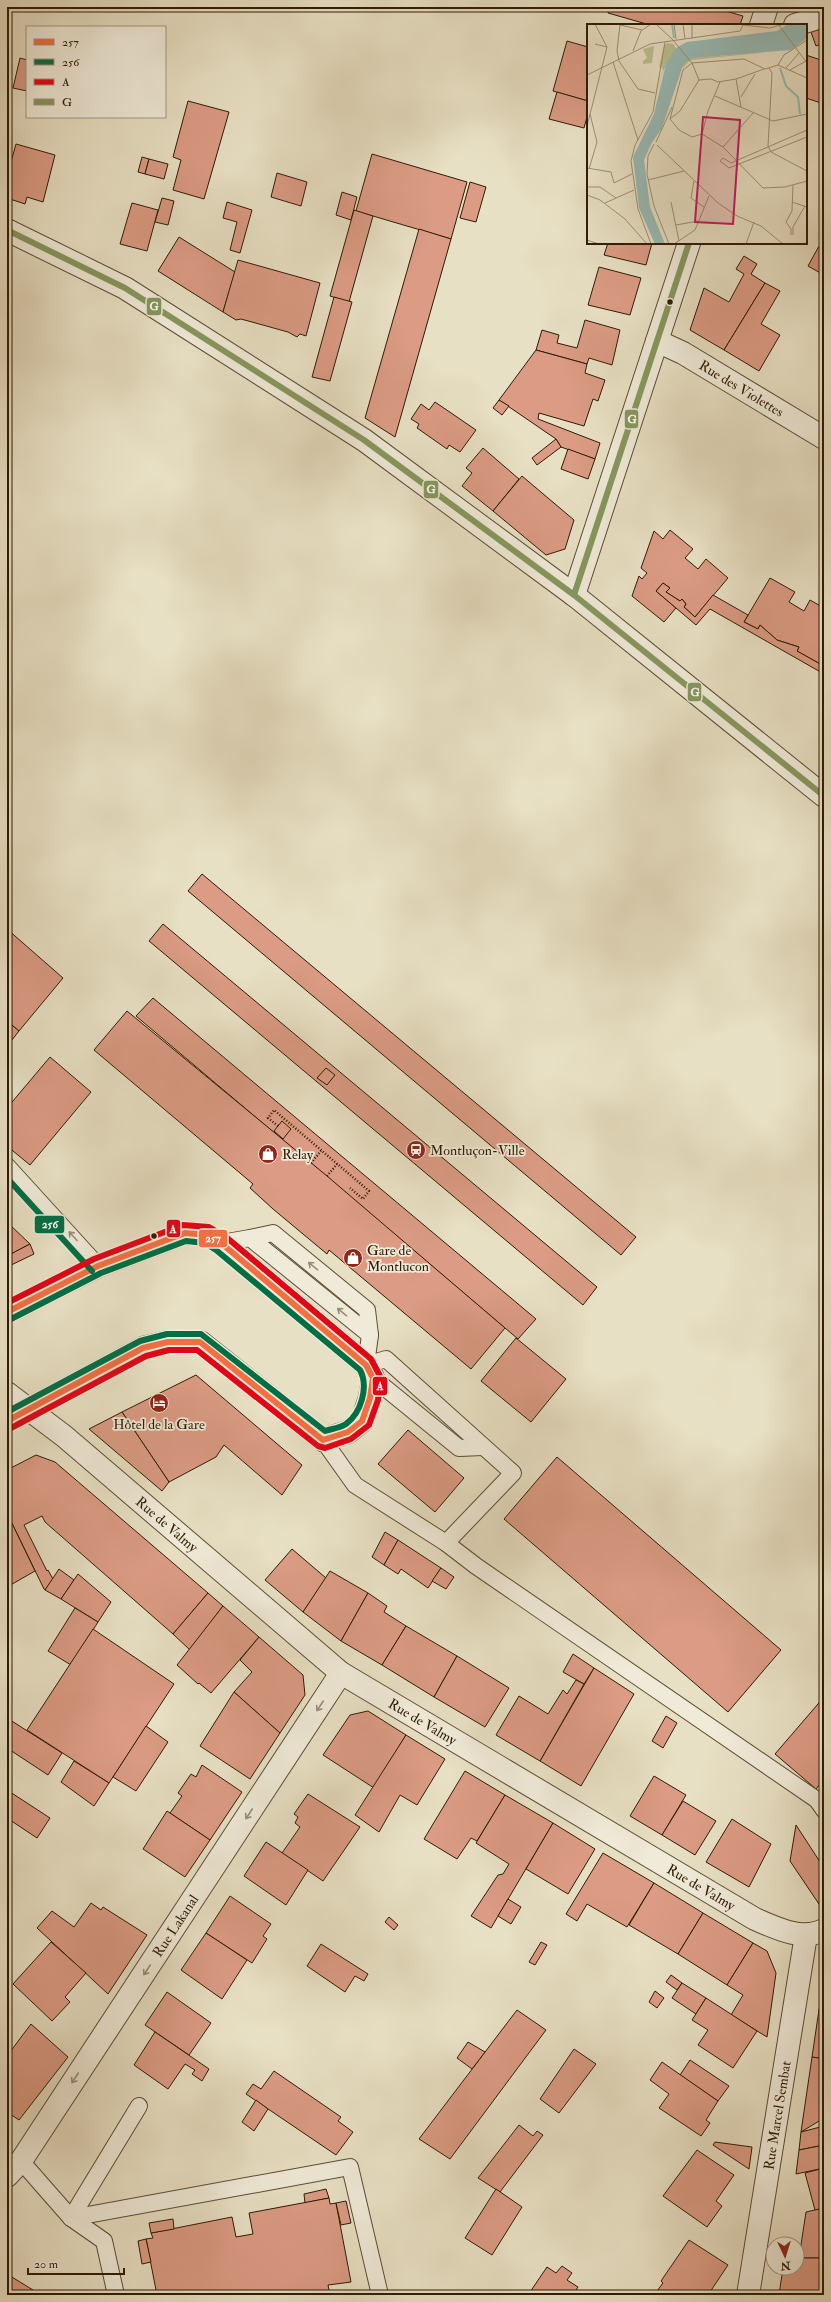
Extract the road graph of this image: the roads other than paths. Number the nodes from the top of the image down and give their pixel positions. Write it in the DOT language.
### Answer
graph roads {
  1 [pos="767,7"];
  2 [pos="824,16"];
  3 [pos="761,24"];
  4 [pos="798,24"];
  5 [pos="7,230"];
  6 [pos="689,244"];
  7 [pos="657,341"];
  8 [pos="824,438"];
  9 [pos="574,595"];
  10 [pos="824,796"];
  11 [pos="7,1166"];
  12 [pos="221,1243"];
  13 [pos="98,1266"];
  14 [pos="7,1312"];
  15 [pos="369,1372"];
  16 [pos="7,1393"];
  17 [pos="27,1410"];
  18 [pos="7,1421"];
  19 [pos="323,1440"];
  20 [pos="483,1447"];
  21 [pos="446,1543"];
  22 [pos="341,1673"];
  23 [pos="824,1810"];
  24 [pos="815,1933"];
  25 [pos="139,2106"];
  26 [pos="14,2169"];
  27 [pos="71,2218"];
  28 [pos="116,2295"];
  29 [pos="380,2295"];
  30 [pos="748,2295"];
  1 -- 3 [label="street"];
  2 -- 4 [label="street"];
  5 -- 9 [label="street"];
  6 -- 7 [label="street"];
  7 -- 8 [label="street, Rue des Violettes"];
  7 -- 9 [label="street"];
  9 -- 10 [label="street"];
  13 -- 11 [label="lane, one-way"];
  12 -- 13 [label="street"];
  12 -- 15 [label="street"];
  15 -- 12 [label="lane, one-way"];
  13 -- 14 [label="street"];
  15 -- 19 [label="street"];
  15 -- 20 [label="lane"];
  15 -- 20 [label="lane"];
  16 -- 17 [label="street, Rue de Valmy"];
  17 -- 18 [label="street"];
  17 -- 19 [label="street"];
  17 -- 22 [label="street, Rue de Valmy"];
  19 -- 21 [label="lane"];
  20 -- 21 [label="lane"];
  21 -- 23 [label="lane"];
  22 -- 24 [label="street, Rue de Valmy"];
  22 -- 26 [label="street, Rue Lakanal, one-way"];
  24 -- 30 [label="street, Rue Marcel Sembat"];
  25 -- 27 [label="lane"];
  26 -- 27 [label="lane"];
  27 -- 28 [label="lane"];
  27 -- 29 [label="lane"];
}
